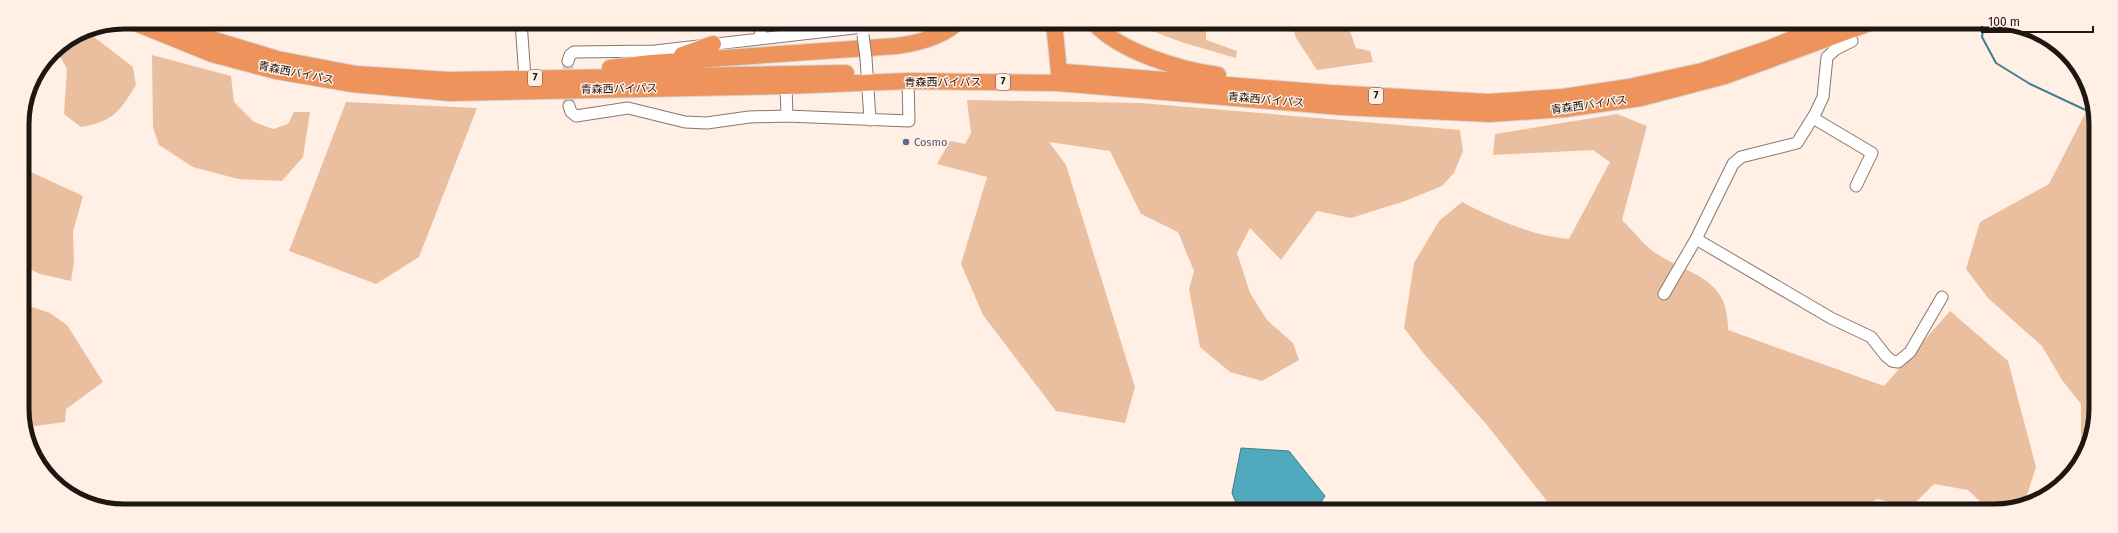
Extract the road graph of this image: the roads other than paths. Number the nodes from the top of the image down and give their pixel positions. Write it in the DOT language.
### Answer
graph roads {
  1 [pos="151,29"];
  2 [pos="182,29"];
  3 [pos="522,29"];
  4 [pos="761,29"];
  5 [pos="854,29"];
  6 [pos="863,29"];
  7 [pos="950,29"];
  8 [pos="1055,29"];
  9 [pos="1102,29"];
  10 [pos="1854,29"];
  11 [pos="1832,37"];
  12 [pos="760,39"];
  13 [pos="1852,41"];
  14 [pos="713,44"];
  15 [pos="568,61"];
  16 [pos="651,63"];
  17 [pos="867,71"];
  18 [pos="1059,77"];
  19 [pos="525,78"];
  20 [pos="908,81"];
  21 [pos="786,86"];
  22 [pos="1330,94"];
  23 [pos="569,106"];
  24 [pos="788,116"];
  25 [pos="1813,118"];
  26 [pos="870,120"];
  27 [pos="1856,186"];
  28 [pos="1696,239"];
  29 [pos="1664,294"];
  30 [pos="1942,297"];
  1 -- 21 [label="highway, 青森西バイパス / 7"];
  2 -- 19 [label="highway, 青森西バイパス / 7"];
  3 -- 19 [label="street"];
  4 -- 12 [label="street"];
  5 -- 12 [label="street"];
  6 -- 17 [label="street, bridge"];
  7 -- 16 [label="highway"];
  8 -- 18 [label="highway"];
  9 -- 22 [label="highway"];
  10 -- 11 [label="highway, 青森西バイパス / 7"];
  11 -- 13 [label="street"];
  11 -- 18 [label="highway, 青森西バイパス / 7"];
  11 -- 22 [label="highway, 青森西バイパス / 7"];
  11 -- 25 [label="street"];
  12 -- 14 [label="street"];
  14 -- 15 [label="street"];
  14 -- 16 [label="highway"];
  16 -- 19 [label="highway"];
  17 -- 18 [label="highway, 青森西バイパス / 7"];
  17 -- 19 [label="highway, 青森西バイパス / 7"];
  17 -- 20 [label="highway, 青森西バイパス / 7"];
  17 -- 21 [label="highway, 青森西バイパス / 7"];
  17 -- 26 [label="street"];
  18 -- 20 [label="highway, 青森西バイパス / 7"];
  18 -- 22 [label="highway, 青森西バイパス / 7"];
  20 -- 26 [label="street"];
  21 -- 24 [label="street"];
  23 -- 24 [label="street"];
  24 -- 26 [label="street"];
  25 -- 27 [label="street"];
  25 -- 28 [label="street"];
  28 -- 29 [label="street"];
  28 -- 30 [label="street"];
}
